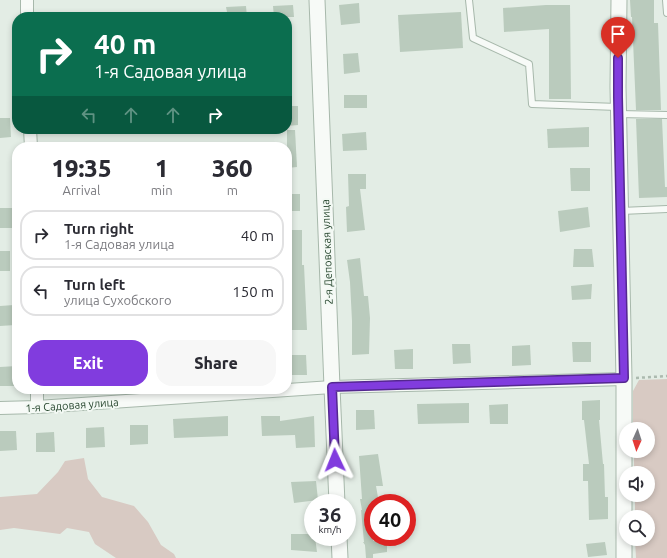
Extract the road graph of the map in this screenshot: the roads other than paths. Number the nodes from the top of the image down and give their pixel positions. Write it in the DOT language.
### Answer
graph roads {
  1 [pos="27,0"];
  2 [pos="317,0"];
  3 [pos="469,0"];
  4 [pos="619,0"];
  5 [pos="666,0"];
  6 [pos="27,12"];
  7 [pos="667,13"];
  8 [pos="618,110"];
  9 [pos="667,115"];
  10 [pos="667,209"];
  11 [pos="620,211"];
  12 [pos="624,378"];
  13 [pos="332,387"];
  14 [pos="292,390"];
  15 [pos="37,394"];
  16 [pos="229,394"];
  17 [pos="37,407"];
  18 [pos="0,408"];
  19 [pos="337,494"];
  20 [pos="339,546"];
  21 [pos="340,558"];
  22 [pos="624,558"];
  1 -- 6 [label="street"];
  2 -- 13 [label="street, 2-я Деповская улица"];
  3 -- 8 [label="lane"];
  4 -- 8 [label="street"];
  5 -- 7 [label="lane"];
  8 -- 9 [label="lane"];
  8 -- 11 [label="street"];
  10 -- 11 [label="lane"];
  11 -- 12 [label="street"];
  12 -- 13 [label="street, 1-я Садовая улица"];
  12 -- 22 [label="street"];
  13 -- 14 [label="street, 1-я Садовая улица"];
  13 -- 19 [label="street, 2-я Деповская улица"];
  15 -- 17 [label="street"];
  16 -- 17 [label="street, 1-я Садовая улица"];
  17 -- 18 [label="street, 1-я Садовая улица"];
  20 -- 21 [label="street"];
}
